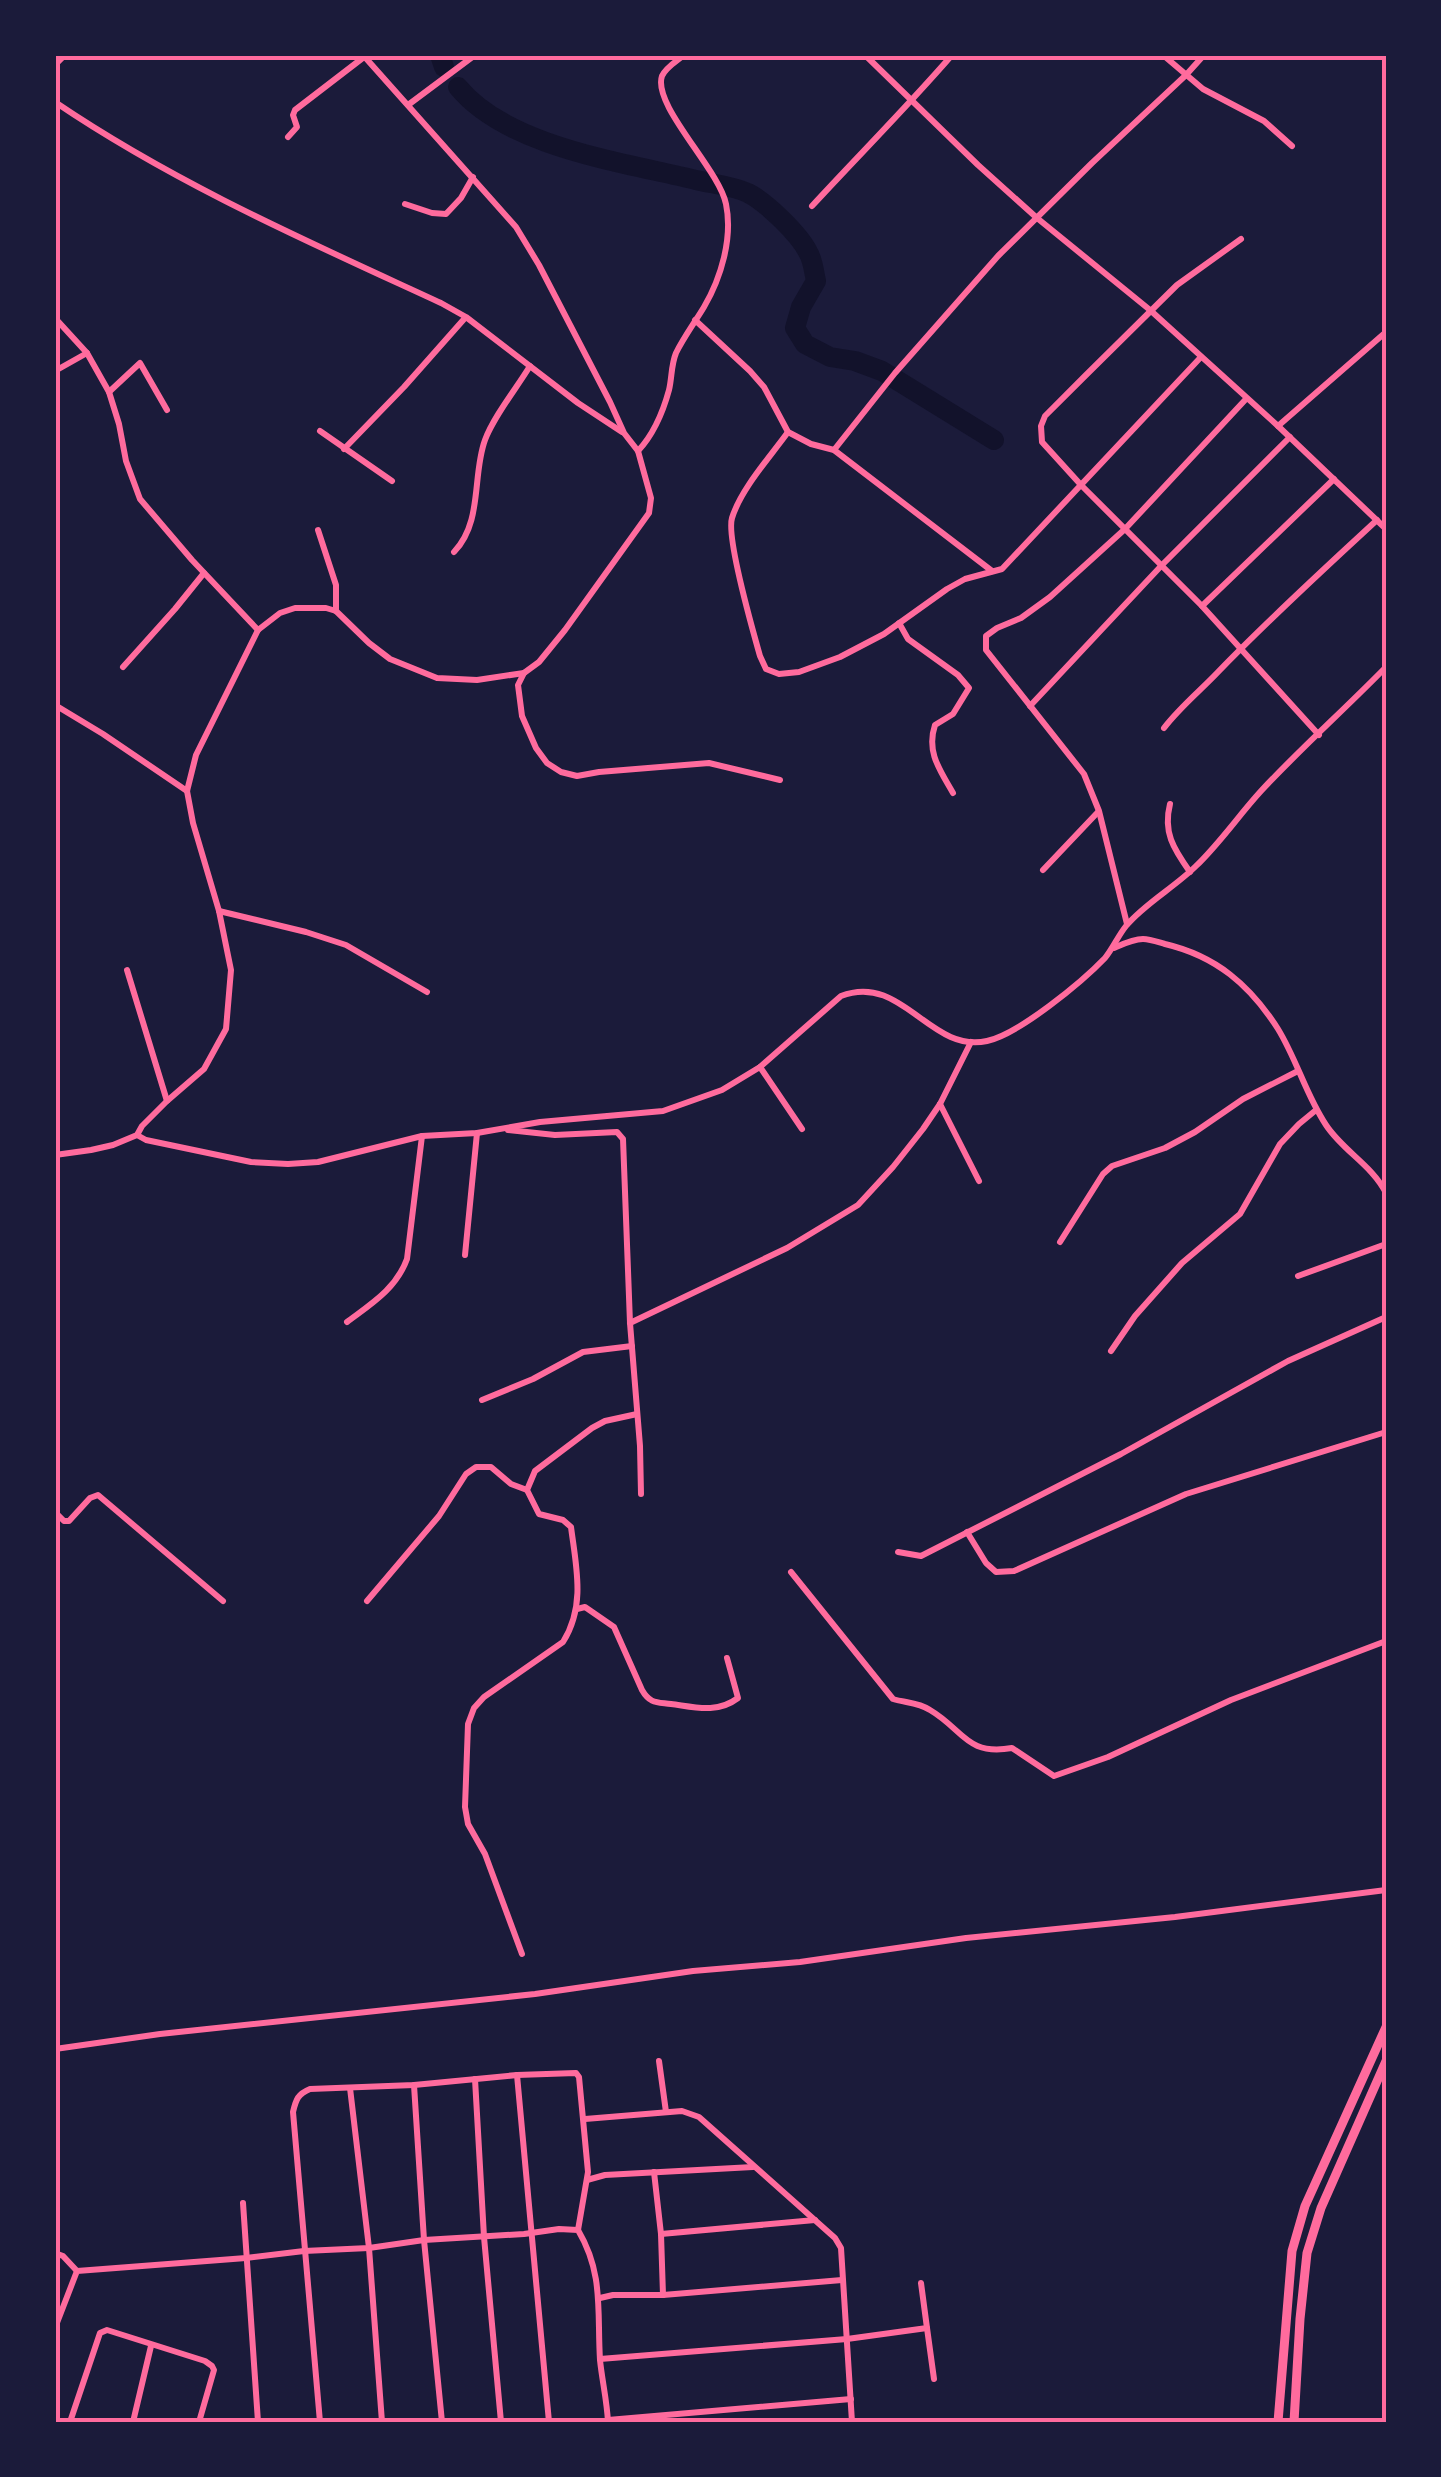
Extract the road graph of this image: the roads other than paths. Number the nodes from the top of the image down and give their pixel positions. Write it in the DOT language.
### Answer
graph roads {
  1 [pos="65,55"];
  2 [pos="475,55"];
  3 [pos="684,55"];
  4 [pos="864,55"];
  5 [pos="952,55"];
  6 [pos="1163,55"];
  7 [pos="1204,55"];
  8 [pos="363,56"];
  9 [pos="55,65"];
  10 [pos="1186,75"];
  11 [pos="912,101"];
  12 [pos="55,102"];
  13 [pos="408,105"];
  14 [pos="288,137"];
  15 [pos="1292,146"];
  16 [pos="473,177"];
  17 [pos="404,204"];
  18 [pos="812,206"];
  19 [pos="1038,218"];
  20 [pos="1241,239"];
  21 [pos="1150,310"];
  22 [pos="466,317"];
  23 [pos="55,318"];
  24 [pos="695,320"];
  25 [pos="1386,332"];
  26 [pos="87,354"];
  27 [pos="1201,358"];
  28 [pos="530,366"];
  29 [pos="55,371"];
  30 [pos="109,392"];
  31 [pos="1246,399"];
  32 [pos="612,407"];
  33 [pos="167,410"];
  34 [pos="604,418"];
  35 [pos="1278,426"];
  36 [pos="320,430"];
  37 [pos="788,432"];
  38 [pos="624,433"];
  39 [pos="1290,437"];
  40 [pos="344,449"];
  41 [pos="834,450"];
  42 [pos="638,452"];
  43 [pos="1334,479"];
  44 [pos="392,481"];
  45 [pos="1081,485"];
  46 [pos="1376,520"];
  47 [pos="1126,529"];
  48 [pos="1386,529"];
  49 [pos="318,530"];
  50 [pos="454,552"];
  51 [pos="1162,564"];
  52 [pos="992,572"];
  53 [pos="204,573"];
  54 [pos="1202,606"];
  55 [pos="336,611"];
  56 [pos="899,623"];
  57 [pos="258,630"];
  58 [pos="1240,648"];
  59 [pos="1386,667"];
  60 [pos="124,668"];
  61 [pos="524,673"];
  62 [pos="55,705"];
  63 [pos="1030,706"];
  64 [pos="1164,728"];
  65 [pos="1319,734"];
  66 [pos="780,780"];
  67 [pos="187,792"];
  68 [pos="953,793"];
  69 [pos="1170,804"];
  70 [pos="1099,811"];
  71 [pos="1043,870"];
  72 [pos="1190,872"];
  73 [pos="219,911"];
  74 [pos="1127,925"];
  75 [pos="1112,948"];
  76 [pos="127,970"];
  77 [pos="427,992"];
  78 [pos="971,1042"];
  79 [pos="760,1067"];
  80 [pos="1298,1071"];
  81 [pos="167,1101"];
  82 [pos="940,1104"];
  83 [pos="1316,1110"];
  84 [pos="498,1129"];
  85 [pos="802,1129"];
  86 [pos="477,1133"];
  87 [pos="136,1136"];
  88 [pos="422,1136"];
  89 [pos="55,1155"];
  90 [pos="978,1181"];
  91 [pos="1386,1193"];
  92 [pos="1060,1242"];
  93 [pos="1386,1244"];
  94 [pos="465,1255"];
  95 [pos="1298,1276"];
  96 [pos="1386,1317"];
  97 [pos="347,1322"];
  98 [pos="630,1323"];
  99 [pos="632,1346"];
  100 [pos="1112,1351"];
  101 [pos="482,1400"];
  102 [pos="637,1414"];
  103 [pos="1386,1432"];
  104 [pos="527,1490"];
  105 [pos="641,1494"];
  106 [pos="55,1512"];
  107 [pos="966,1532"];
  108 [pos="898,1552"];
  109 [pos="791,1572"];
  110 [pos="223,1601"];
  111 [pos="367,1601"];
  112 [pos="577,1609"];
  113 [pos="1386,1641"];
  114 [pos="727,1658"];
  115 [pos="1386,1890"];
  116 [pos="522,1954"];
  117 [pos="1386,2027"];
  118 [pos="55,2049"];
  119 [pos="1386,2061"];
  120 [pos="659,2062"];
  121 [pos="517,2075"];
  122 [pos="474,2079"];
  123 [pos="414,2085"];
  124 [pos="350,2088"];
  125 [pos="666,2112"];
  126 [pos="584,2119"];
  127 [pos="754,2167"];
  128 [pos="654,2172"];
  129 [pos="587,2180"];
  130 [pos="243,2203"];
  131 [pos="816,2220"];
  132 [pos="578,2230"];
  133 [pos="533,2233"];
  134 [pos="661,2234"];
  135 [pos="484,2237"];
  136 [pos="424,2240"];
  137 [pos="369,2248"];
  138 [pos="304,2251"];
  139 [pos="55,2253"];
  140 [pos="246,2258"];
  141 [pos="76,2270"];
  142 [pos="842,2280"];
  143 [pos="921,2283"];
  144 [pos="664,2295"];
  145 [pos="600,2298"];
  146 [pos="57,2315"];
  147 [pos="55,2328"];
  148 [pos="928,2328"];
  149 [pos="847,2339"];
  150 [pos="151,2346"];
  151 [pos="600,2359"];
  152 [pos="934,2380"];
  153 [pos="852,2399"];
  154 [pos="608,2421"];
  155 [pos="70,2422"];
  156 [pos="134,2422"];
  157 [pos="198,2422"];
  158 [pos="258,2422"];
  159 [pos="320,2422"];
  160 [pos="382,2422"];
  161 [pos="442,2422"];
  162 [pos="501,2422"];
  163 [pos="549,2422"];
  164 [pos="852,2422"];
  165 [pos="1278,2422"];
  166 [pos="1294,2422"];
  1 -- 9 [label="street"];
  2 -- 13 [label="street"];
  3 -- 24 [label="street"];
  4 -- 11 [label="street"];
  5 -- 11 [label="street"];
  6 -- 10 [label="street"];
  7 -- 10 [label="street"];
  8 -- 13 [label="street"];
  8 -- 14 [label="street"];
  10 -- 15 [label="street"];
  10 -- 19 [label="street"];
  11 -- 18 [label="street"];
  11 -- 19 [label="street"];
  12 -- 22 [label="street"];
  13 -- 16 [label="street"];
  16 -- 17 [label="street"];
  16 -- 32 [label="street"];
  19 -- 21 [label="street"];
  19 -- 41 [label="street"];
  20 -- 21 [label="street"];
  21 -- 27 [label="street"];
  21 -- 45 [label="street"];
  22 -- 28 [label="street"];
  22 -- 40 [label="street"];
  23 -- 26 [label="street"];
  24 -- 37 [label="street"];
  24 -- 42 [label="street"];
  25 -- 35 [label="street"];
  26 -- 29 [label="street"];
  26 -- 30 [label="street"];
  27 -- 31 [label="street"];
  27 -- 45 [label="street"];
  28 -- 34 [label="street"];
  28 -- 50 [label="street"];
  30 -- 33 [label="street"];
  30 -- 53 [label="street"];
  31 -- 35 [label="street"];
  31 -- 47 [label="street"];
  32 -- 34 [label="street"];
  32 -- 38 [label="street"];
  34 -- 38 [label="street"];
  35 -- 39 [label="street"];
  36 -- 40 [label="street"];
  37 -- 41 [label="street"];
  37 -- 56 [label="street"];
  38 -- 42 [label="street"];
  39 -- 43 [label="street"];
  39 -- 51 [label="street"];
  40 -- 44 [label="street"];
  41 -- 52 [label="street"];
  42 -- 61 [label="street"];
  43 -- 46 [label="street"];
  43 -- 54 [label="street"];
  45 -- 47 [label="street"];
  45 -- 52 [label="street"];
  46 -- 48 [label="street"];
  46 -- 58 [label="street"];
  47 -- 51 [label="street"];
  47 -- 63 [label="street"];
  49 -- 55 [label="street"];
  51 -- 54 [label="street"];
  51 -- 63 [label="street"];
  52 -- 56 [label="street"];
  53 -- 57 [label="street"];
  53 -- 60 [label="street"];
  54 -- 58 [label="street"];
  55 -- 57 [label="street"];
  55 -- 61 [label="street"];
  56 -- 68 [label="street"];
  57 -- 67 [label="street"];
  58 -- 64 [label="street"];
  58 -- 65 [label="street"];
  59 -- 65 [label="street"];
  61 -- 66 [label="street"];
  62 -- 67 [label="street"];
  63 -- 70 [label="street"];
  65 -- 72 [label="street"];
  67 -- 73 [label="street"];
  69 -- 72 [label="street"];
  70 -- 71 [label="street"];
  70 -- 74 [label="street"];
  72 -- 74 [label="street"];
  73 -- 77 [label="street"];
  73 -- 81 [label="street"];
  74 -- 75 [label="street"];
  75 -- 78 [label="street"];
  75 -- 80 [label="street"];
  76 -- 81 [label="street"];
  78 -- 79 [label="street"];
  78 -- 82 [label="street"];
  79 -- 84 [label="street"];
  79 -- 85 [label="street"];
  80 -- 83 [label="street"];
  80 -- 92 [label="street"];
  81 -- 87 [label="street"];
  82 -- 90 [label="street"];
  82 -- 98 [label="street"];
  83 -- 91 [label="street"];
  83 -- 100 [label="street"];
  84 -- 86 [label="street"];
  84 -- 98 [label="street"];
  86 -- 88 [label="street"];
  86 -- 94 [label="street"];
  87 -- 88 [label="street"];
  87 -- 89 [label="street"];
  88 -- 97 [label="street"];
  93 -- 95 [label="street"];
  96 -- 107 [label="street"];
  98 -- 99 [label="street"];
  99 -- 101 [label="street"];
  99 -- 102 [label="street"];
  102 -- 104 [label="street"];
  102 -- 105 [label="street"];
  103 -- 107 [label="street"];
  104 -- 111 [label="street"];
  104 -- 112 [label="street"];
  106 -- 110 [label="street"];
  107 -- 108 [label="street"];
  109 -- 113 [label="street"];
  112 -- 114 [label="street"];
  112 -- 116 [label="street"];
  115 -- 118 [label="street"];
  117 -- 165 [label="main road"];
  119 -- 166 [label="main road"];
  120 -- 125 [label="street"];
  121 -- 122 [label="street"];
  121 -- 126 [label="street"];
  121 -- 133 [label="street"];
  122 -- 123 [label="street"];
  122 -- 135 [label="street"];
  123 -- 124 [label="street"];
  123 -- 136 [label="street"];
  124 -- 137 [label="street"];
  124 -- 138 [label="street"];
  125 -- 126 [label="street"];
  125 -- 127 [label="street"];
  126 -- 129 [label="street"];
  127 -- 128 [label="street"];
  127 -- 131 [label="street"];
  128 -- 129 [label="street"];
  128 -- 134 [label="street"];
  129 -- 132 [label="street"];
  130 -- 140 [label="street"];
  131 -- 134 [label="street"];
  131 -- 142 [label="street"];
  132 -- 133 [label="street"];
  132 -- 145 [label="street"];
  133 -- 135 [label="street"];
  133 -- 163 [label="street"];
  134 -- 144 [label="street"];
  135 -- 136 [label="street"];
  135 -- 162 [label="street"];
  136 -- 137 [label="street"];
  136 -- 161 [label="street"];
  137 -- 138 [label="street"];
  137 -- 160 [label="street"];
  138 -- 140 [label="street"];
  138 -- 159 [label="street"];
  139 -- 141 [label="street"];
  140 -- 141 [label="street"];
  140 -- 158 [label="street"];
  141 -- 146 [label="street"];
  142 -- 144 [label="street"];
  142 -- 149 [label="street"];
  143 -- 148 [label="street"];
  144 -- 145 [label="street"];
  145 -- 151 [label="street"];
  146 -- 147 [label="street"];
  148 -- 149 [label="street"];
  148 -- 152 [label="street"];
  149 -- 151 [label="street"];
  149 -- 153 [label="street"];
  150 -- 155 [label="street"];
  150 -- 156 [label="street"];
  150 -- 157 [label="street"];
  151 -- 154 [label="street"];
  153 -- 154 [label="street"];
  153 -- 164 [label="street"];
}
